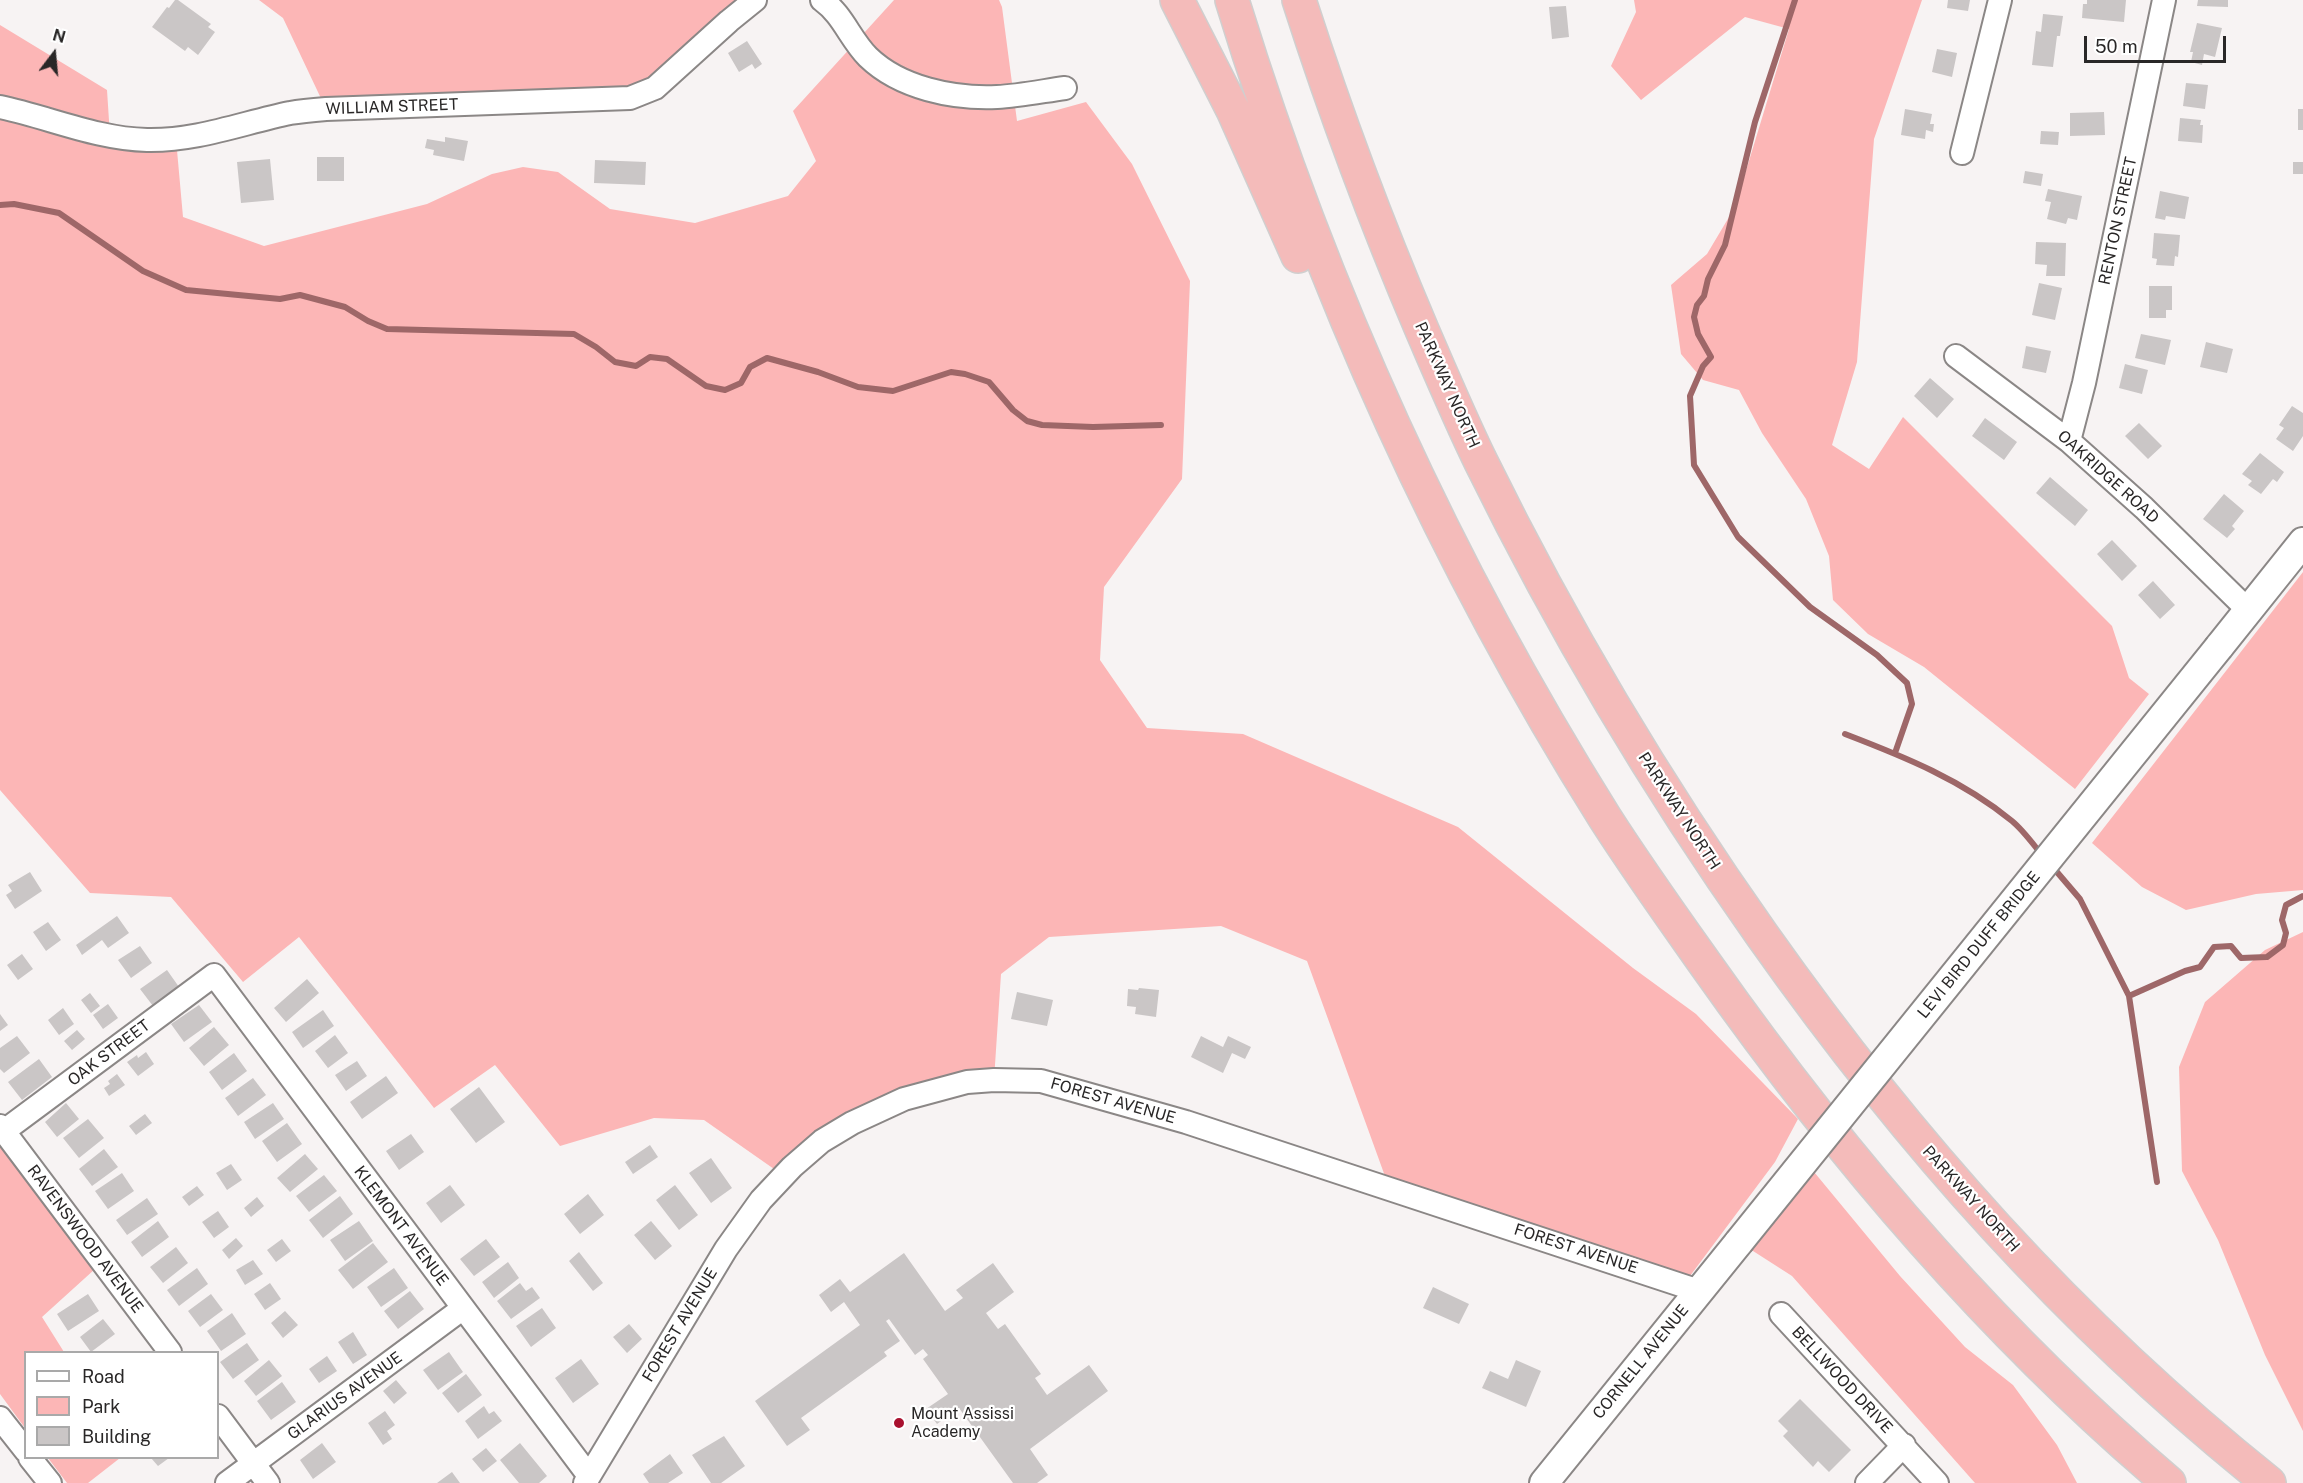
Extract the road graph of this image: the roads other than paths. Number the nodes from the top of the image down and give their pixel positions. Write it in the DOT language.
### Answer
graph roads {
  1 [pos="755,0"];
  2 [pos="822,0"];
  3 [pos="1177,0"];
  4 [pos="1232,0"];
  5 [pos="1299,0"];
  6 [pos="1305,0"];
  7 [pos="2000,0"];
  8 [pos="2164,0"];
  9 [pos="1315,50"];
  10 [pos="1065,88"];
  11 [pos="0,107"];
  12 [pos="1962,153"];
  13 [pos="1956,356"];
  14 [pos="2069,441"];
  15 [pos="2303,542"];
  16 [pos="2248,610"];
  17 [pos="1521,674"];
  18 [pos="214,975"];
  19 [pos="2,1128"];
  20 [pos="1739,1242"];
  21 [pos="1699,1291"];
  22 [pos="462,1310"];
  23 [pos="1781,1314"];
  24 [pos="169,1351"];
  25 [pos="219,1417"];
  26 [pos="0,1418"];
  27 [pos="1904,1445"];
  28 [pos="24,1448"];
  29 [pos="31,1459"];
  30 [pos="253,1463"];
  31 [pos="587,1480"];
  32 [pos="50,1483"];
  33 [pos="227,1483"];
  34 [pos="268,1483"];
  35 [pos="1544,1483"];
  36 [pos="1867,1483"];
  37 [pos="1937,1483"];
  38 [pos="2169,1483"];
  39 [pos="2269,1483"];
  1 -- 11 [label="street, WILLIAM STREET"];
  2 -- 10 [label="street"];
  3 -- 17 [label="highway"];
  4 -- 17 [label="highway"];
  5 -- 9 [label="highway, PARKWAY NORTH"];
  6 -- 9 [label="highway"];
  7 -- 12 [label="street"];
  8 -- 14 [label="street, RENTON STREET"];
  9 -- 39 [label="highway, PARKWAY NORTH"];
  13 -- 14 [label="street, OAKRIDGE ROAD"];
  14 -- 16 [label="street, OAKRIDGE ROAD"];
  15 -- 16 [label="street, LEVI BIRD DUFF BRIDGE"];
  16 -- 20 [label="street, LEVI BIRD DUFF BRIDGE, bridge"];
  17 -- 38 [label="highway"];
  18 -- 19 [label="street, OAK STREET"];
  18 -- 22 [label="street, KLEMONT AVENUE"];
  19 -- 24 [label="street, RAVENSWOOD AVENUE"];
  20 -- 21 [label="street, CORNELL AVENUE"];
  21 -- 31 [label="street, FOREST AVENUE"];
  21 -- 35 [label="street, CORNELL AVENUE"];
  22 -- 30 [label="street, GLARIUS AVENUE"];
  22 -- 31 [label="street, KLEMONT AVENUE"];
  23 -- 27 [label="street, BELLWOOD DRIVE"];
  25 -- 30 [label="street"];
  26 -- 28 [label="street"];
  27 -- 36 [label="street, BELLWOOD DRIVE"];
  27 -- 37 [label="street, BELLWOOD DRIVE"];
  29 -- 32 [label="street"];
  30 -- 33 [label="street, GLARIUS AVENUE"];
  30 -- 34 [label="street"];
}
